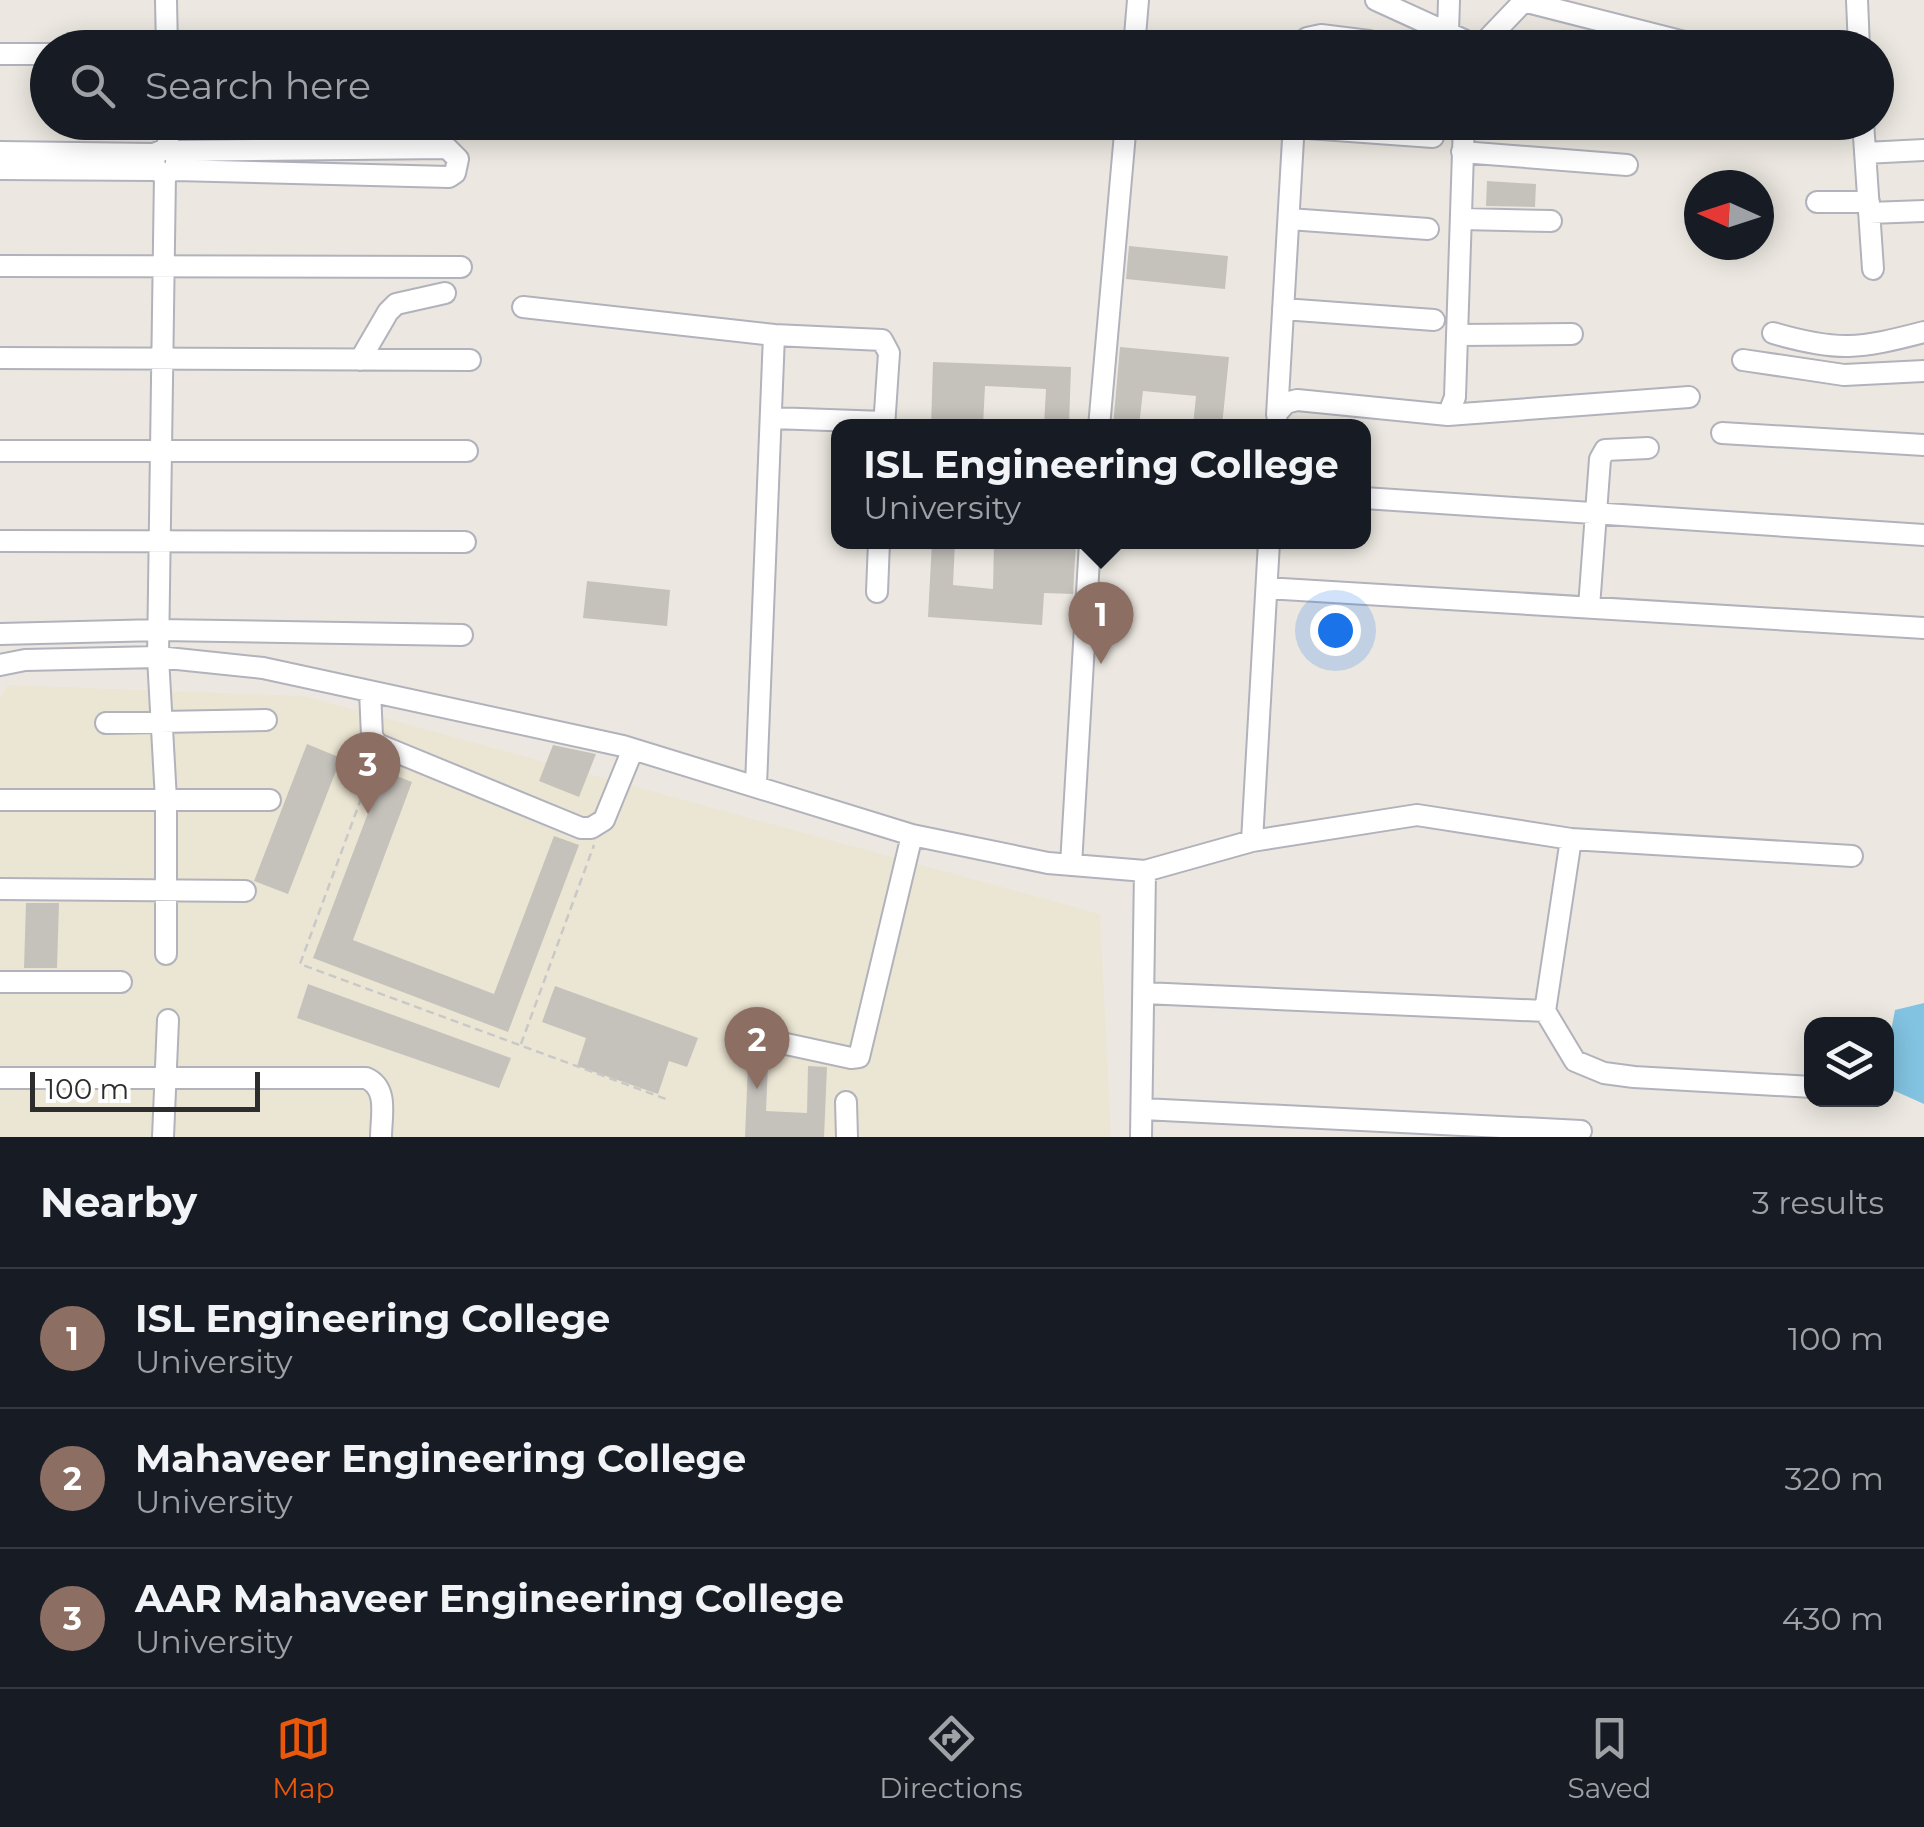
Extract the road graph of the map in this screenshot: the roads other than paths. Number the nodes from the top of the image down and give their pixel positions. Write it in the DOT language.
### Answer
graph roads {
  1 [pos="166,0"];
  2 [pos="1138,0"];
  3 [pos="1376,0"];
  4 [pos="1450,0"];
  5 [pos="1857,0"];
  6 [pos="1524,1"];
  7 [pos="166,30"];
  8 [pos="1136,30"];
  9 [pos="1440,30"];
  10 [pos="1448,30"];
  11 [pos="1496,30"];
  12 [pos="1637,30"];
  13 [pos="1858,30"];
  14 [pos="0,54"];
  15 [pos="30,54"];
  16 [pos="167,140"];
  17 [pos="1124,140"];
  18 [pos="1293,140"];
  19 [pos="1463,140"];
  20 [pos="1864,140"];
  21 [pos="1924,150"];
  22 [pos="0,152"];
  23 [pos="1462,152"];
  24 [pos="1865,152"];
  25 [pos="165,161"];
  26 [pos="1627,165"];
  27 [pos="0,170"];
  28 [pos="1817,202"];
  29 [pos="1869,208"];
  30 [pos="1924,211"];
  31 [pos="1462,219"];
  32 [pos="1288,220"];
  33 [pos="1551,221"];
  34 [pos="1428,229"];
  35 [pos="0,266"];
  36 [pos="461,267"];
  37 [pos="164,268"];
  38 [pos="1873,268"];
  39 [pos="445,293"];
  40 [pos="524,307"];
  41 [pos="1283,309"];
  42 [pos="1434,320"];
  43 [pos="1924,332"];
  44 [pos="1773,333"];
  45 [pos="1572,334"];
  46 [pos="1457,335"];
  47 [pos="774,336"];
  48 [pos="0,358"];
  49 [pos="163,360"];
  50 [pos="360,360"];
  51 [pos="470,360"];
  52 [pos="1743,360"];
  53 [pos="1924,371"];
  54 [pos="1688,397"];
  55 [pos="1448,415"];
  56 [pos="773,418"];
  57 [pos="884,419"];
  58 [pos="1100,419"];
  59 [pos="1277,419"];
  60 [pos="1278,419"];
  61 [pos="831,421"];
  62 [pos="1722,433"];
  63 [pos="1924,445"];
  64 [pos="1648,448"];
  65 [pos="0,451"];
  66 [pos="467,451"];
  67 [pos="162,452"];
  68 [pos="1371,498"];
  69 [pos="1597,513"];
  70 [pos="1924,535"];
  71 [pos="0,542"];
  72 [pos="160,542"];
  73 [pos="465,542"];
  74 [pos="879,549"];
  75 [pos="1090,549"];
  76 [pos="1269,549"];
  77 [pos="1267,588"];
  78 [pos="878,592"];
  79 [pos="1589,607"];
  80 [pos="1924,628"];
  81 [pos="159,630"];
  82 [pos="0,634"];
  83 [pos="462,634"];
  84 [pos="158,657"];
  85 [pos="0,665"];
  86 [pos="370,691"];
  87 [pos="266,720"];
  88 [pos="162,721"];
  89 [pos="106,723"];
  90 [pos="633,749"];
  91 [pos="756,786"];
  92 [pos="0,800"];
  93 [pos="166,800"];
  94 [pos="270,800"];
  95 [pos="912,835"];
  96 [pos="1571,839"];
  97 [pos="1252,842"];
  98 [pos="1852,856"];
  99 [pos="1071,865"];
  100 [pos="1145,871"];
  101 [pos="0,888"];
  102 [pos="165,890"];
  103 [pos="245,891"];
  104 [pos="166,954"];
  105 [pos="0,982"];
  106 [pos="120,982"];
  107 [pos="1144,993"];
  108 [pos="1546,1011"];
  109 [pos="168,1020"];
  110 [pos="762,1039"];
  111 [pos="165,1077"];
  112 [pos="0,1078"];
  113 [pos="1804,1086"];
  114 [pos="846,1102"];
  115 [pos="1142,1108"];
  116 [pos="1582,1130"];
  117 [pos="163,1137"];
  118 [pos="382,1137"];
  119 [pos="847,1137"];
  120 [pos="1141,1137"];
  1 -- 7 [label="street"];
  2 -- 8 [label="street"];
  3 -- 9 [label="street"];
  4 -- 10 [label="street"];
  5 -- 13 [label="street"];
  6 -- 11 [label="street"];
  6 -- 12 [label="street"];
  14 -- 15 [label="street"];
  16 -- 25 [label="street"];
  17 -- 58 [label="street"];
  18 -- 32 [label="street"];
  19 -- 23 [label="street"];
  20 -- 24 [label="street"];
  21 -- 24 [label="street"];
  22 -- 25 [label="street"];
  23 -- 26 [label="street"];
  23 -- 31 [label="street"];
  24 -- 29 [label="street"];
  25 -- 25 [label="street"];
  25 -- 27 [label="street"];
  25 -- 37 [label="street"];
  28 -- 29 [label="street"];
  29 -- 30 [label="street"];
  29 -- 38 [label="street"];
  31 -- 33 [label="street"];
  31 -- 46 [label="street"];
  32 -- 34 [label="street"];
  32 -- 41 [label="street"];
  35 -- 37 [label="street"];
  36 -- 37 [label="street"];
  37 -- 49 [label="street"];
  39 -- 50 [label="street"];
  40 -- 47 [label="street"];
  41 -- 42 [label="street"];
  41 -- 59 [label="street"];
  43 -- 44 [label="street"];
  45 -- 46 [label="street"];
  46 -- 55 [label="street"];
  47 -- 56 [label="street"];
  47 -- 57 [label="street"];
  48 -- 49 [label="street"];
  49 -- 50 [label="street"];
  49 -- 67 [label="street"];
  50 -- 51 [label="street"];
  52 -- 53 [label="street"];
  54 -- 55 [label="street"];
  55 -- 60 [label="street"];
  56 -- 61 [label="street"];
  56 -- 91 [label="street"];
  62 -- 63 [label="street"];
  64 -- 69 [label="street"];
  65 -- 67 [label="street"];
  66 -- 67 [label="street"];
  67 -- 72 [label="street"];
  68 -- 69 [label="street"];
  69 -- 70 [label="street"];
  69 -- 79 [label="street"];
  71 -- 72 [label="street"];
  72 -- 73 [label="street"];
  72 -- 81 [label="street"];
  74 -- 78 [label="street"];
  75 -- 99 [label="street"];
  76 -- 77 [label="street"];
  77 -- 79 [label="street"];
  77 -- 97 [label="street"];
  79 -- 80 [label="street"];
  81 -- 82 [label="street"];
  81 -- 83 [label="street"];
  81 -- 84 [label="street"];
  84 -- 85 [label="street"];
  84 -- 86 [label="street"];
  84 -- 88 [label="street"];
  86 -- 90 [label="street"];
  86 -- 90 [label="street"];
  87 -- 88 [label="street"];
  88 -- 89 [label="street"];
  88 -- 93 [label="street"];
  90 -- 91 [label="street"];
  91 -- 95 [label="street"];
  92 -- 93 [label="street"];
  93 -- 94 [label="street"];
  93 -- 102 [label="street"];
  95 -- 99 [label="street"];
  95 -- 110 [label="street"];
  96 -- 97 [label="street"];
  96 -- 98 [label="street"];
  96 -- 108 [label="street"];
  97 -- 100 [label="street"];
  99 -- 100 [label="street"];
  100 -- 107 [label="street"];
  101 -- 102 [label="street"];
  102 -- 103 [label="street"];
  102 -- 104 [label="street"];
  105 -- 106 [label="street"];
  107 -- 108 [label="street"];
  107 -- 115 [label="street"];
  108 -- 113 [label="street"];
  109 -- 111 [label="street"];
  111 -- 112 [label="street"];
  111 -- 117 [label="street"];
  111 -- 118 [label="street"];
  114 -- 119 [label="street"];
  115 -- 116 [label="street"];
  115 -- 120 [label="street"];
}
